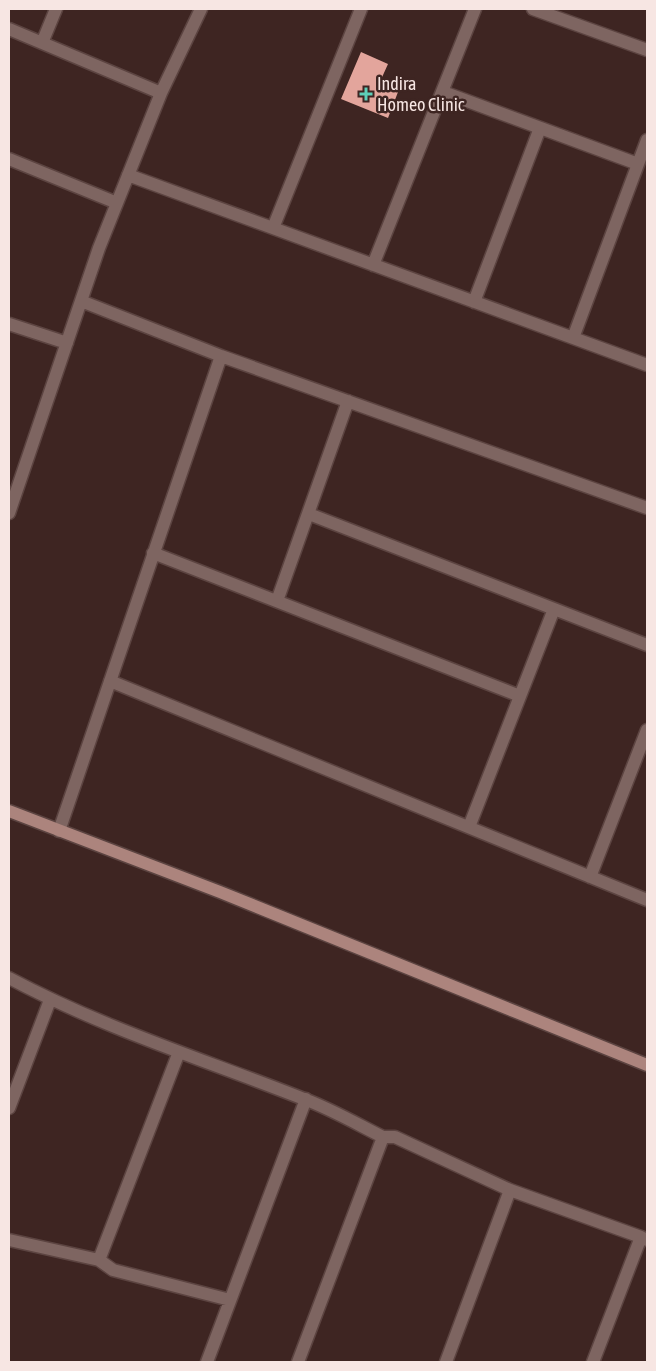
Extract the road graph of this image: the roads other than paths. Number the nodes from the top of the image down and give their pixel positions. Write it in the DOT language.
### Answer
graph roads {
  1 [pos="56,9"];
  2 [pos="201,9"];
  3 [pos="361,9"];
  4 [pos="475,9"];
  5 [pos="533,9"];
  6 [pos="9,29"];
  7 [pos="42,43"];
  8 [pos="647,50"];
  9 [pos="443,92"];
  10 [pos="161,93"];
  11 [pos="540,128"];
  12 [pos="647,140"];
  13 [pos="9,159"];
  14 [pos="638,164"];
  15 [pos="128,175"];
  16 [pos="117,204"];
  17 [pos="273,228"];
  18 [pos="373,265"];
  19 [pos="81,301"];
  20 [pos="474,302"];
  21 [pos="9,324"];
  22 [pos="573,338"];
  23 [pos="67,344"];
  24 [pos="221,356"];
  25 [pos="647,365"];
  26 [pos="348,401"];
  27 [pos="647,508"];
  28 [pos="9,513"];
  29 [pos="309,514"];
  30 [pos="153,553"];
  31 [pos="277,601"];
  32 [pos="554,609"];
  33 [pos="647,645"];
  34 [pos="110,681"];
  35 [pos="520,696"];
  36 [pos="647,730"];
  37 [pos="9,811"];
  38 [pos="469,827"];
  39 [pos="59,830"];
  40 [pos="590,877"];
  41 [pos="647,900"];
  42 [pos="9,978"];
  43 [pos="50,1000"];
  44 [pos="179,1052"];
  45 [pos="647,1065"];
  46 [pos="306,1099"];
  47 [pos="9,1108"];
  48 [pos="383,1137"];
  49 [pos="510,1190"];
  50 [pos="644,1239"];
  51 [pos="9,1240"];
  52 [pos="100,1260"];
  53 [pos="230,1300"];
  54 [pos="207,1362"];
  55 [pos="298,1362"];
  56 [pos="446,1362"];
  57 [pos="593,1362"];
  1 -- 7 [label="street"];
  2 -- 10 [label="street"];
  3 -- 17 [label="street"];
  4 -- 9 [label="street"];
  5 -- 8 [label="street"];
  6 -- 7 [label="street"];
  7 -- 10 [label="street"];
  9 -- 11 [label="street"];
  9 -- 18 [label="street"];
  10 -- 15 [label="street"];
  11 -- 14 [label="street"];
  11 -- 20 [label="street"];
  12 -- 14 [label="street"];
  13 -- 16 [label="street"];
  14 -- 22 [label="street"];
  15 -- 16 [label="street"];
  15 -- 17 [label="street"];
  16 -- 19 [label="street"];
  17 -- 18 [label="street"];
  18 -- 20 [label="street"];
  19 -- 23 [label="street"];
  19 -- 24 [label="street"];
  20 -- 22 [label="street"];
  21 -- 23 [label="street"];
  22 -- 25 [label="street"];
  23 -- 28 [label="street"];
  24 -- 26 [label="street"];
  24 -- 30 [label="street"];
  26 -- 27 [label="street"];
  26 -- 29 [label="street"];
  29 -- 31 [label="street"];
  29 -- 32 [label="street"];
  30 -- 31 [label="street"];
  30 -- 34 [label="street"];
  31 -- 35 [label="street"];
  32 -- 33 [label="street"];
  32 -- 35 [label="street"];
  34 -- 38 [label="street"];
  34 -- 39 [label="street"];
  35 -- 38 [label="street"];
  36 -- 40 [label="street"];
  37 -- 39 [label="street"];
  38 -- 40 [label="street"];
  39 -- 45 [label="street"];
  40 -- 41 [label="street"];
  42 -- 43 [label="street"];
  43 -- 44 [label="street"];
  43 -- 47 [label="street"];
  44 -- 46 [label="street"];
  44 -- 52 [label="street"];
  46 -- 48 [label="street"];
  46 -- 53 [label="street"];
  48 -- 49 [label="street"];
  48 -- 55 [label="street"];
  49 -- 50 [label="street"];
  49 -- 56 [label="street"];
  50 -- 57 [label="street"];
  51 -- 52 [label="street"];
  52 -- 53 [label="street"];
  53 -- 54 [label="street"];
}
